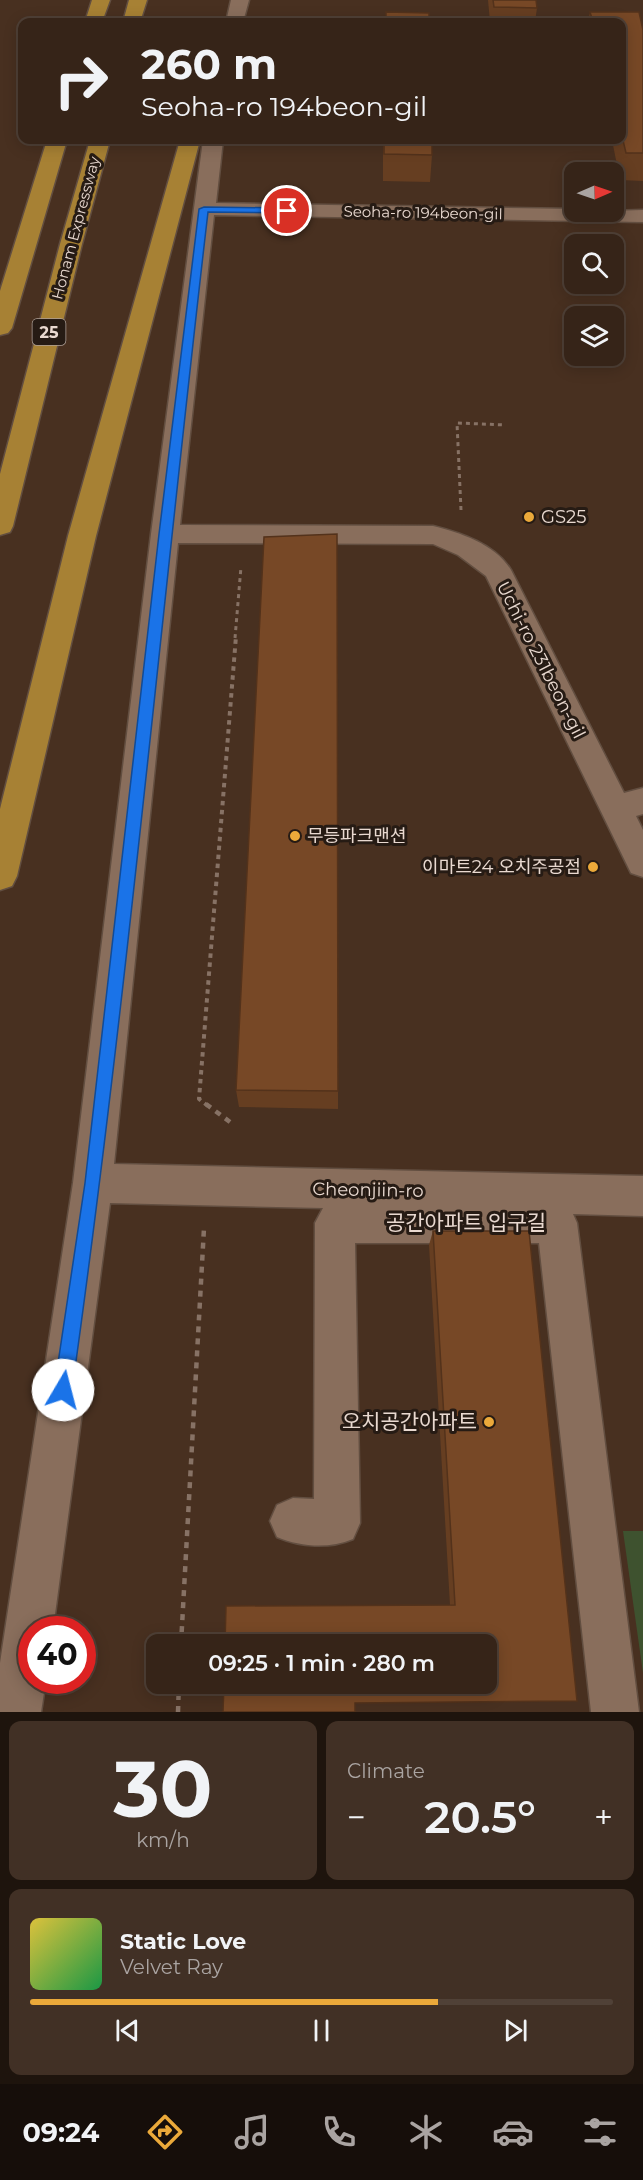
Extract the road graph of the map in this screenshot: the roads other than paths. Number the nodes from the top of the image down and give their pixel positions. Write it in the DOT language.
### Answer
graph roads {
  1 [pos="101,0"];
  2 [pos="138,0"];
  3 [pos="240,0"];
  4 [pos="95,18"];
  5 [pos="133,18"];
  6 [pos="236,18"];
  7 [pos="56,144"];
  8 [pos="99,144"];
  9 [pos="189,144"];
  10 [pos="212,144"];
  11 [pos="204,209"];
  12 [pos="643,216"];
  13 [pos="0,328"];
  14 [pos="0,526"];
  15 [pos="165,534"];
  16 [pos="629,804"];
  17 [pos="643,863"];
  18 [pos="0,876"];
  19 [pos="93,1183"];
  20 [pos="643,1196"];
  21 [pos="293,1521"];
  22 [pos="17,1712"];
  23 [pos="615,1712"];
  1 -- 4 [label="highway"];
  2 -- 5 [label="highway"];
  3 -- 6 [label="street"];
  7 -- 13 [label="highway"];
  8 -- 14 [label="highway, Honam Expressway / 25"];
  9 -- 18 [label="highway"];
  10 -- 11 [label="street"];
  11 -- 12 [label="street, Seoha-ro 194beon-gil"];
  11 -- 15 [label="street"];
  15 -- 16 [label="street, Uchi-ro 231beon-gil"];
  15 -- 19 [label="street"];
  16 -- 17 [label="street, Uchi-ro 231beon-gil"];
  19 -- 20 [label="street, Cheonjiin-ro"];
  19 -- 22 [label="street"];
  21 -- 23 [label="street, 공간아파트 입구길"];
}
